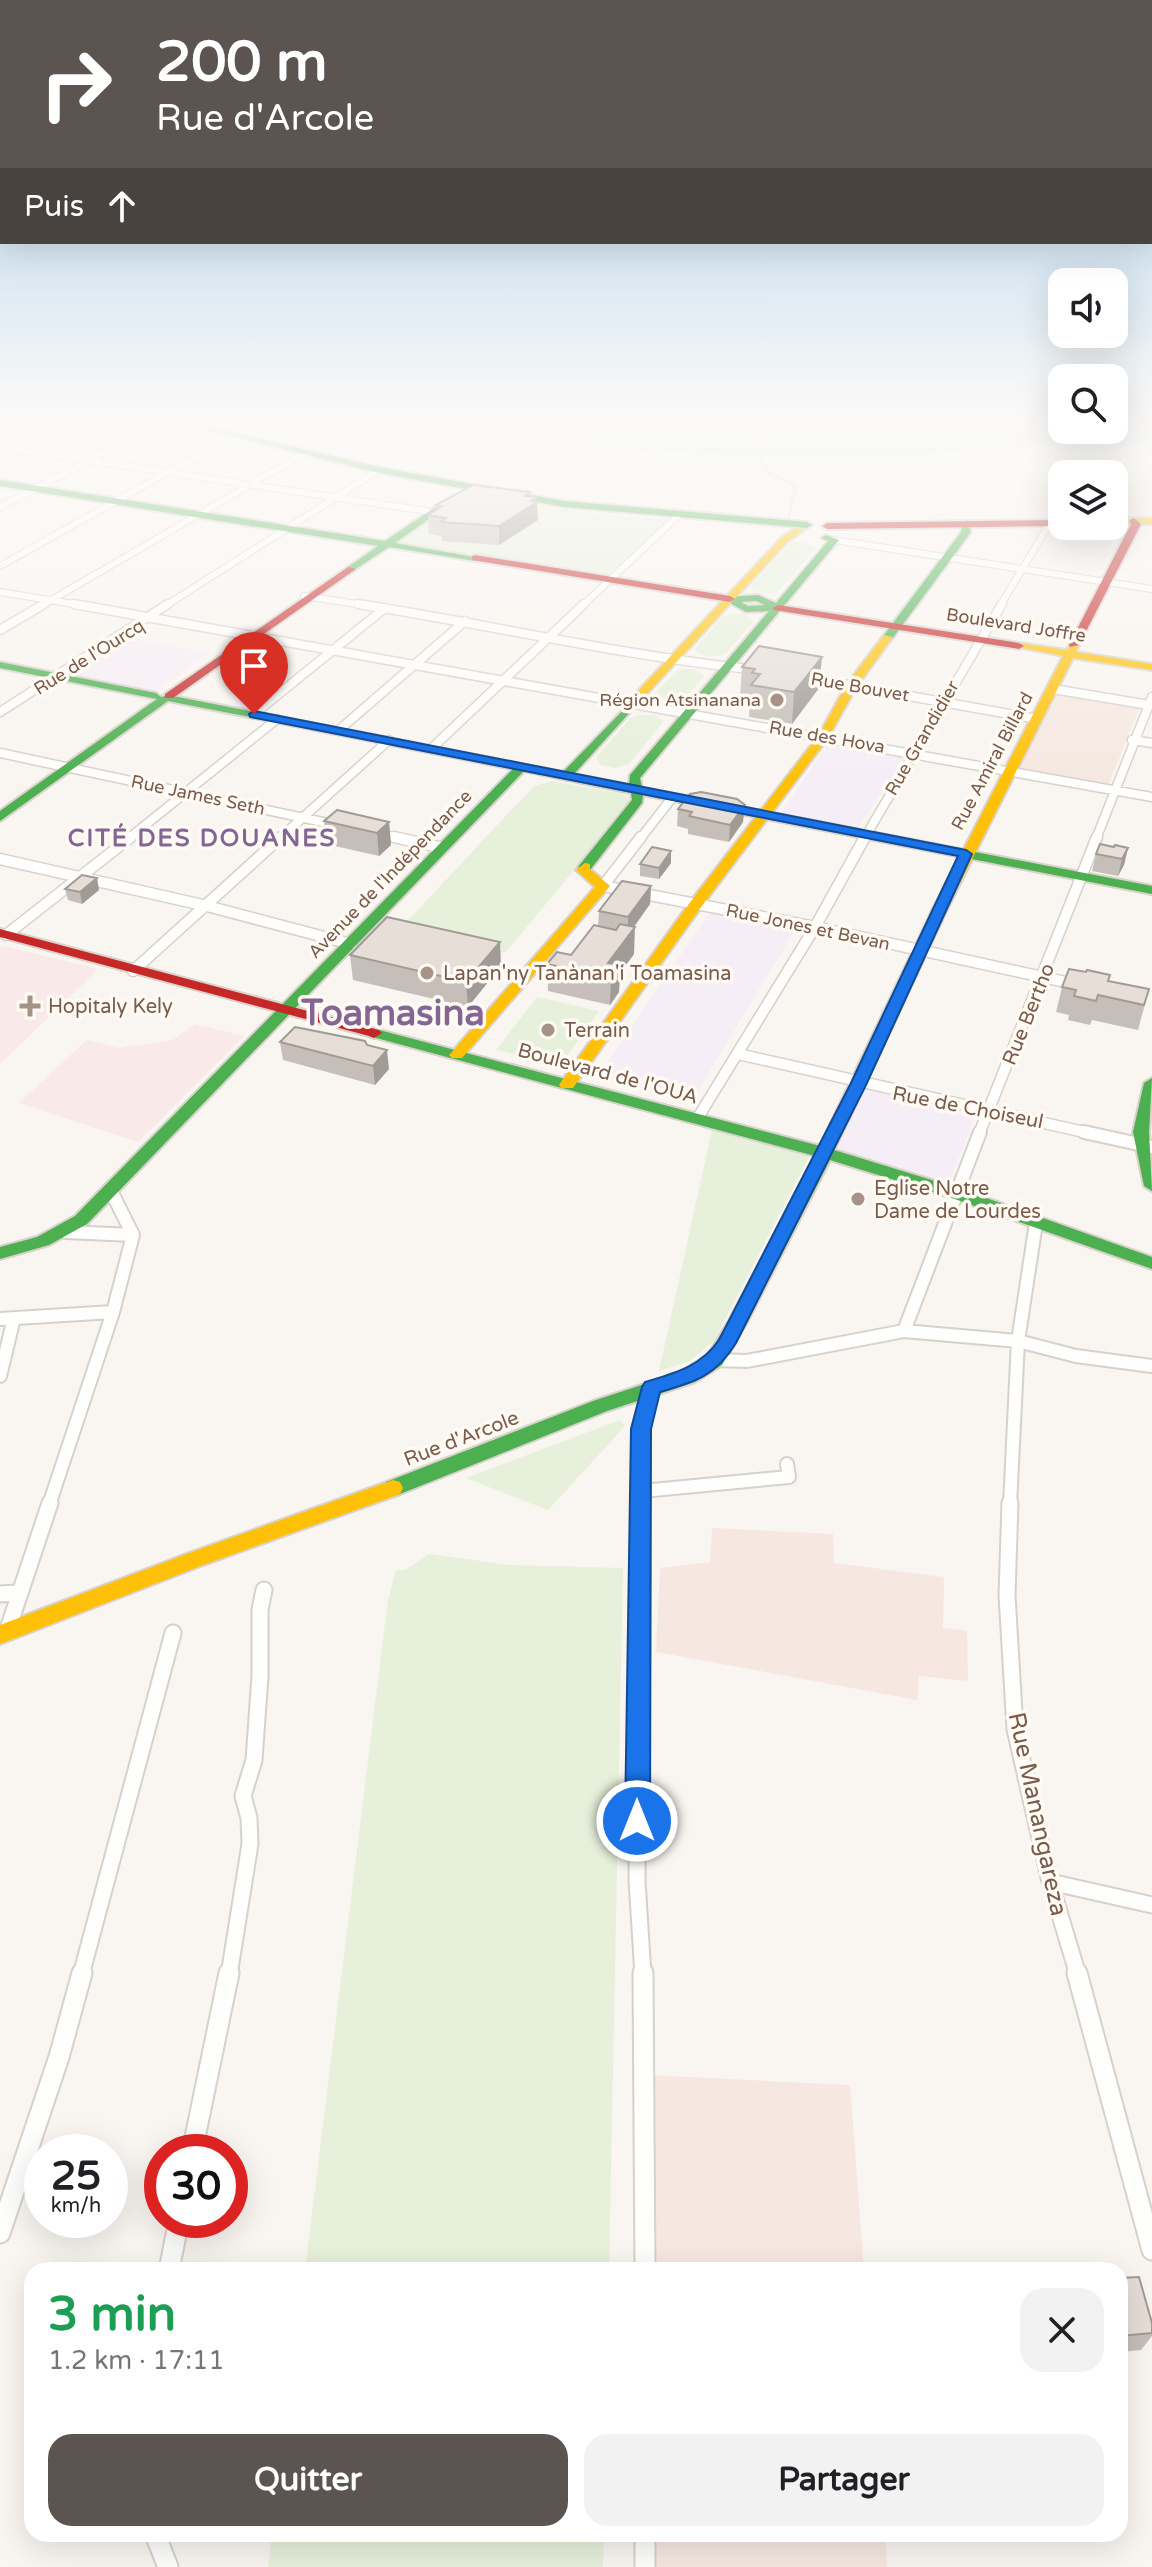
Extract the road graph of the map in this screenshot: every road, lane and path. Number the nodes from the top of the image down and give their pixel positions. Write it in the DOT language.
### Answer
graph roads {
  1 [pos="46,541"];
  2 [pos="155,541"];
  3 [pos="270,541"];
  4 [pos="357,541"];
  5 [pos="389,541"];
  6 [pos="390,541"];
  7 [pos="653,541"];
  8 [pos="783,541"];
  9 [pos="825,541"];
  10 [pos="862,541"];
  11 [pos="959,541"];
  12 [pos="1044,541"];
  13 [pos="1127,541"];
  14 [pos="384,545"];
  15 [pos="948,556"];
  16 [pos="0,566"];
  17 [pos="1024,569"];
  18 [pos="613,580"];
  19 [pos="1107,581"];
  20 [pos="1152,589"];
  21 [pos="0,592"];
  22 [pos="308,597"];
  23 [pos="730,599"];
  24 [pos="48,602"];
  25 [pos="385,608"];
  26 [pos="778,608"];
  27 [pos="151,618"];
  28 [pos="465,621"];
  29 [pos="895,626"];
  30 [pos="0,630"];
  31 [pos="253,635"];
  32 [pos="550,636"];
  33 [pos="980,639"];
  34 [pos="333,650"];
  35 [pos="1070,654"];
  36 [pos="671,661"];
  37 [pos="413,664"];
  38 [pos="0,665"];
  39 [pos="729,665"];
  40 [pos="1152,667"];
  41 [pos="775,673"];
  42 [pos="791,675"];
  43 [pos="60,676"];
  44 [pos="503,681"];
  45 [pos="852,685"];
  46 [pos="1053,689"];
  47 [pos="163,697"];
  48 [pos="1150,701"];
  49 [pos="943,702"];
  50 [pos="631,703"];
  51 [pos="0,712"];
  52 [pos="690,713"];
  53 [pos="254,714"];
  54 [pos="277,719"];
  55 [pos="1037,719"];
  56 [pos="339,730"];
  57 [pos="824,736"];
  58 [pos="389,740"];
  59 [pos="1132,740"];
  60 [pos="1152,743"];
  61 [pos="431,749"];
  62 [pos="0,753"];
  63 [pos="913,753"];
  64 [pos="62,766"];
  65 [pos="522,767"];
  66 [pos="1009,772"];
  67 [pos="560,775"];
  68 [pos="635,790"];
  69 [pos="1113,791"];
  70 [pos="189,792"];
  71 [pos="1152,797"];
  72 [pos="672,798"];
  73 [pos="0,808"];
  74 [pos="765,816"];
  75 [pos="0,817"];
  76 [pos="305,818"];
  77 [pos="351,828"];
  78 [pos="366,831"];
  79 [pos="867,835"];
  80 [pos="443,848"];
  81 [pos="966,854"];
  82 [pos="0,859"];
  83 [pos="80,877"];
  84 [pos="1083,877"];
  85 [pos="603,886"];
  86 [pos="1152,890"];
  87 [pos="696,904"];
  88 [pos="207,906"];
  89 [pos="815,927"];
  90 [pos="3,934"];
  91 [pos="351,944"];
  92 [pos="921,950"];
  93 [pos="133,971"];
  94 [pos="1043,976"];
  95 [pos="1090,987"];
  96 [pos="286,1008"];
  97 [pos="738,1054"];
  98 [pos="457,1055"];
  99 [pos="1152,1083"];
  100 [pos="567,1085"];
  101 [pos="858,1085"];
  102 [pos="988,1110"];
  103 [pos="697,1119"];
  104 [pos="1149,1146"];
  105 [pos="825,1153"];
  106 [pos="1152,1186"];
  107 [pos="110,1189"];
  108 [pos="955,1193"];
  109 [pos="1036,1223"];
  110 [pos="66,1232"];
  111 [pos="133,1235"];
  112 [pos="0,1253"];
  113 [pos="1152,1263"];
  114 [pos="113,1312"];
  115 [pos="7,1319"];
  116 [pos="904,1331"];
  117 [pos="1018,1341"];
  118 [pos="715,1360"];
  119 [pos="1152,1366"];
  120 [pos="0,1376"];
  121 [pos="651,1387"];
  122 [pos="787,1464"];
  123 [pos="642,1491"];
  124 [pos="264,1590"];
  125 [pos="17,1593"];
  126 [pos="0,1594"];
  127 [pos="173,1633"];
  128 [pos="3,1634"];
  129 [pos="1050,1882"];
  130 [pos="1152,1905"];
  131 [pos="196,2134"];
  132 [pos="0,2233"];
  133 [pos="175,2238"];
  134 [pos="1152,2250"];
  135 [pos="171,2262"];
  136 [pos="645,2262"];
  137 [pos="158,2542"];
  138 [pos="645,2542"];
  139 [pos="168,2567"];
  140 [pos="645,2567"];
  1 -- 16 [label="street"];
  2 -- 24 [label="street"];
  3 -- 27 [label="street, Rue de l'Ourcq"];
  4 -- 14 [label="street"];
  5 -- 14 [label="street"];
  6 -- 14 [label="street"];
  7 -- 18 [label="street"];
  8 -- 23 [label="street"];
  9 -- 26 [label="street"];
  10 -- 15 [label="street"];
  11 -- 15 [label="street"];
  12 -- 17 [label="street, Rue Grandidier"];
  13 -- 19 [label="street, Rue Amiral Billard"];
  14 -- 18 [label="street"];
  14 -- 22 [label="street"];
  15 -- 17 [label="street"];
  15 -- 29 [label="street"];
  17 -- 19 [label="street"];
  17 -- 33 [label="street, Rue Grandidier"];
  18 -- 23 [label="street"];
  18 -- 32 [label="street"];
  19 -- 20 [label="street"];
  19 -- 35 [label="street, Rue Amiral Billard"];
  21 -- 24 [label="street, Rue des Hova"];
  22 -- 25 [label="street"];
  22 -- 31 [label="street"];
  23 -- 26 [label="street, Boulevard Joffre"];
  23 -- 36 [label="street"];
  24 -- 27 [label="street, Rue des Hova"];
  24 -- 30 [label="street"];
  25 -- 28 [label="street"];
  25 -- 34 [label="street"];
  26 -- 29 [label="street, Boulevard Joffre"];
  26 -- 39 [label="street"];
  27 -- 31 [label="street, Rue des Hova"];
  27 -- 43 [label="street, Rue de l'Ourcq"];
  28 -- 32 [label="street"];
  28 -- 37 [label="street"];
  29 -- 33 [label="street, Boulevard Joffre"];
  29 -- 45 [label="street"];
  31 -- 34 [label="street, Rue des Hova"];
  31 -- 47 [label="street"];
  32 -- 36 [label="street"];
  32 -- 44 [label="street"];
  33 -- 35 [label="street, Boulevard Joffre"];
  33 -- 49 [label="street, Rue Grandidier"];
  34 -- 37 [label="street, Rue des Hova"];
  34 -- 53 [label="street"];
  35 -- 40 [label="street, Boulevard Joffre"];
  35 -- 46 [label="street, Rue Amiral Billard"];
  36 -- 39 [label="street"];
  36 -- 50 [label="street"];
  37 -- 44 [label="street, Rue des Hova"];
  37 -- 56 [label="street"];
  38 -- 43 [label="street"];
  39 -- 41 [label="street"];
  39 -- 52 [label="street"];
  42 -- 45 [label="street, Rue Bouvet"];
  43 -- 47 [label="street"];
  43 -- 51 [label="street, Rue de l'Ourcq"];
  44 -- 50 [label="street, Rue des Hova"];
  44 -- 61 [label="street"];
  45 -- 49 [label="street, Rue Bouvet"];
  45 -- 57 [label="street"];
  46 -- 48 [label="street"];
  46 -- 55 [label="street, Rue Amiral Billard"];
  47 -- 53 [label="street"];
  47 -- 64 [label="street"];
  48 -- 59 [label="street, Rue Bertho"];
  49 -- 55 [label="street, Rue Bouvet"];
  49 -- 63 [label="street, Rue Grandidier"];
  50 -- 52 [label="street, Rue des Hova"];
  50 -- 67 [label="street"];
  52 -- 57 [label="street, Rue des Hova"];
  52 -- 68 [label="street"];
  53 -- 54 [label="street"];
  54 -- 56 [label="street"];
  54 -- 70 [label="street"];
  55 -- 66 [label="street, Rue Amiral Billard"];
  56 -- 58 [label="street"];
  57 -- 63 [label="street, Rue des Hova"];
  57 -- 74 [label="street"];
  58 -- 61 [label="street"];
  58 -- 76 [label="street"];
  59 -- 60 [label="street"];
  59 -- 69 [label="street, Rue Bertho"];
  61 -- 65 [label="street"];
  62 -- 64 [label="street, Rue James Seth"];
  63 -- 66 [label="street, Rue des Hova"];
  63 -- 79 [label="street, Rue Grandidier"];
  64 -- 70 [label="street, Rue James Seth"];
  64 -- 73 [label="street"];
  64 -- 75 [label="street"];
  65 -- 67 [label="street"];
  65 -- 80 [label="street, Avenue de l'Indépendance"];
  66 -- 69 [label="street, Rue des Hova"];
  66 -- 81 [label="street, Rue Amiral Billard"];
  67 -- 68 [label="street"];
  68 -- 72 [label="street"];
  68 -- 85 [label="street"];
  69 -- 71 [label="street, Rue des Hova"];
  69 -- 84 [label="street, Rue Bertho"];
  70 -- 76 [label="street, Rue James Seth"];
  70 -- 83 [label="street"];
  72 -- 74 [label="street"];
  72 -- 85 [label="street"];
  74 -- 79 [label="street"];
  74 -- 87 [label="street"];
  76 -- 77 [label="street, Rue James Seth"];
  76 -- 88 [label="street"];
  78 -- 80 [label="street"];
  79 -- 81 [label="street"];
  79 -- 89 [label="street, Rue Grandidier"];
  80 -- 91 [label="street, Avenue de l'Indépendance"];
  81 -- 84 [label="street"];
  81 -- 92 [label="street, Rue Amiral Billard"];
  82 -- 83 [label="street"];
  83 -- 88 [label="street"];
  83 -- 90 [label="street"];
  84 -- 86 [label="street"];
  84 -- 94 [label="street, Rue Bertho"];
  85 -- 87 [label="street, Rue Jones et Bevan"];
  85 -- 98 [label="street"];
  87 -- 89 [label="street, Rue Jones et Bevan"];
  87 -- 100 [label="street"];
  88 -- 91 [label="street"];
  88 -- 93 [label="street"];
  89 -- 92 [label="street, Rue Jones et Bevan"];
  89 -- 97 [label="street, Rue Grandidier"];
  90 -- 93 [label="street, Boulevard de l'OUA"];
  91 -- 96 [label="street, Avenue de l'Indépendance"];
  92 -- 94 [label="street, Rue Jones et Bevan"];
  92 -- 101 [label="street, Rue Amiral Billard"];
  93 -- 96 [label="street, Boulevard de l'OUA"];
  94 -- 95 [label="street, Rue Jones et Bevan"];
  94 -- 102 [label="street, Rue Bertho"];
  96 -- 98 [label="street, Boulevard de l'OUA"];
  96 -- 107 [label="street, Avenue de l'Indépendance"];
  97 -- 101 [label="street, Rue de Choiseul"];
  97 -- 103 [label="street, Rue Grandidier"];
  98 -- 100 [label="street, Boulevard de l'OUA"];
  99 -- 104 [label="street"];
  100 -- 103 [label="street, Boulevard de l'OUA"];
  101 -- 102 [label="street, Rue de Choiseul"];
  101 -- 105 [label="street, Rue Amiral Billard"];
  102 -- 104 [label="street, Rue de Choiseul"];
  102 -- 108 [label="street, Rue Bertho"];
  103 -- 105 [label="street, Boulevard de l'OUA"];
  104 -- 106 [label="street"];
  105 -- 108 [label="street, Boulevard de l'OUA"];
  105 -- 118 [label="street"];
  107 -- 110 [label="street, Avenue de l'Indépendance"];
  107 -- 111 [label="street"];
  108 -- 109 [label="street, Boulevard de l'OUA"];
  108 -- 116 [label="street, Rue Bertho"];
  109 -- 113 [label="street, Boulevard de l'OUA"];
  109 -- 117 [label="street, Rue Manangareza"];
  110 -- 111 [label="street"];
  110 -- 112 [label="street"];
  111 -- 114 [label="street"];
  114 -- 115 [label="street"];
  114 -- 125 [label="street"];
  115 -- 120 [label="street"];
  116 -- 117 [label="street"];
  116 -- 118 [label="street"];
  117 -- 119 [label="street"];
  117 -- 129 [label="street, Rue Manangareza"];
  118 -- 121 [label="street, Rue d'Arcole"];
  121 -- 123 [label="street"];
  121 -- 128 [label="street, Rue d'Arcole"];
  122 -- 123 [label="street"];
  123 -- 136 [label="street"];
  124 -- 131 [label="street"];
  125 -- 126 [label="street"];
  125 -- 128 [label="street"];
  127 -- 132 [label="street"];
  129 -- 130 [label="street"];
  129 -- 134 [label="street, Rue Manangareza"];
  133 -- 135 [label="street"];
  137 -- 139 [label="street"];
  138 -- 140 [label="street"];
}
